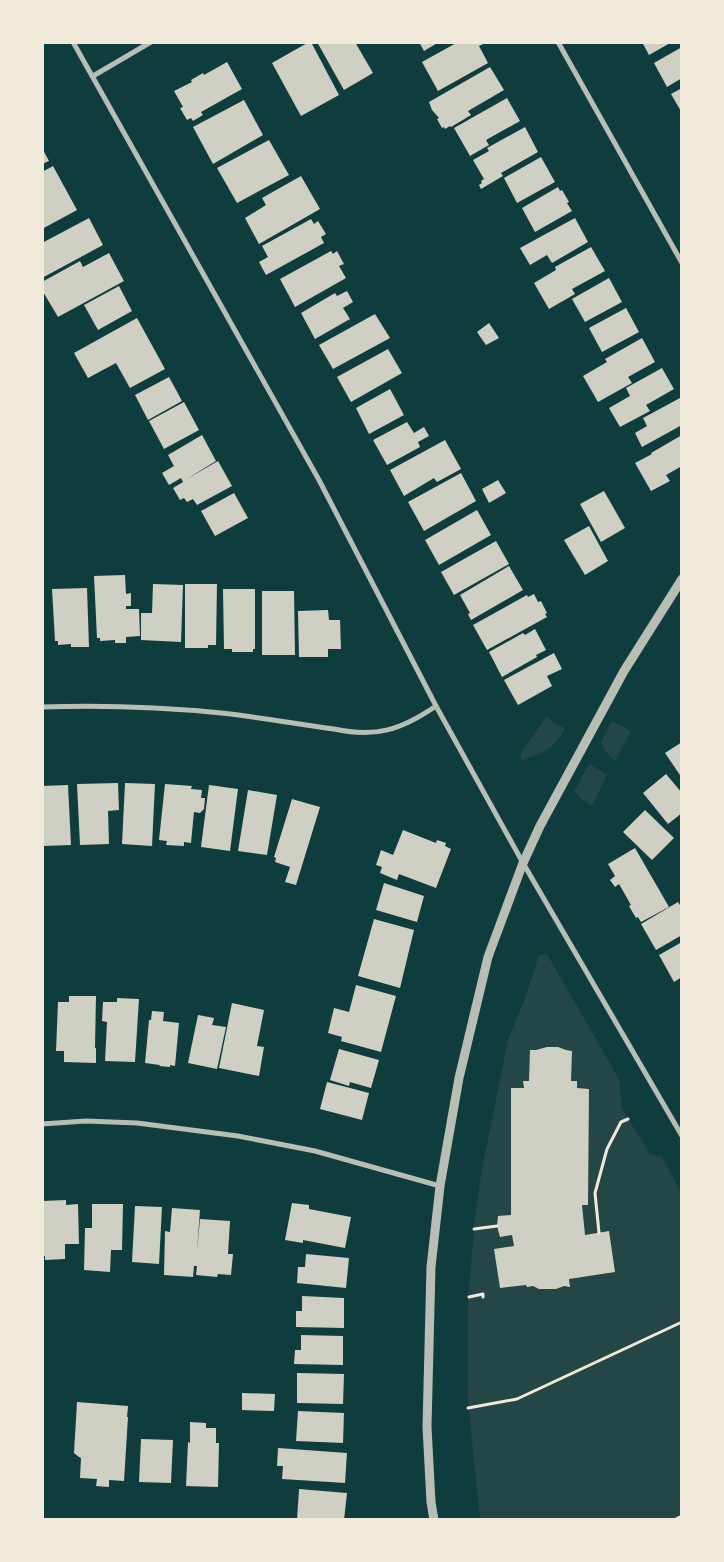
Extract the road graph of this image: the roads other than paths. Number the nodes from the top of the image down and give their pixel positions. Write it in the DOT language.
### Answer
graph roads {
  1 [pos="73,42"];
  2 [pos="151,42"];
  3 [pos="558,42"];
  4 [pos="93,76"];
  5 [pos="682,263"];
  6 [pos="682,579"];
  7 [pos="436,706"];
  8 [pos="42,707"];
  9 [pos="523,863"];
  10 [pos="42,1124"];
  11 [pos="682,1136"];
  12 [pos="440,1186"];
  13 [pos="434,1520"];
  1 -- 4 [label="street"];
  2 -- 4 [label="street"];
  3 -- 5 [label="street"];
  4 -- 7 [label="street"];
  6 -- 9 [label="street"];
  7 -- 8 [label="street"];
  7 -- 9 [label="street"];
  9 -- 11 [label="street"];
  9 -- 12 [label="street"];
  10 -- 12 [label="street"];
  12 -- 13 [label="street"];
}
